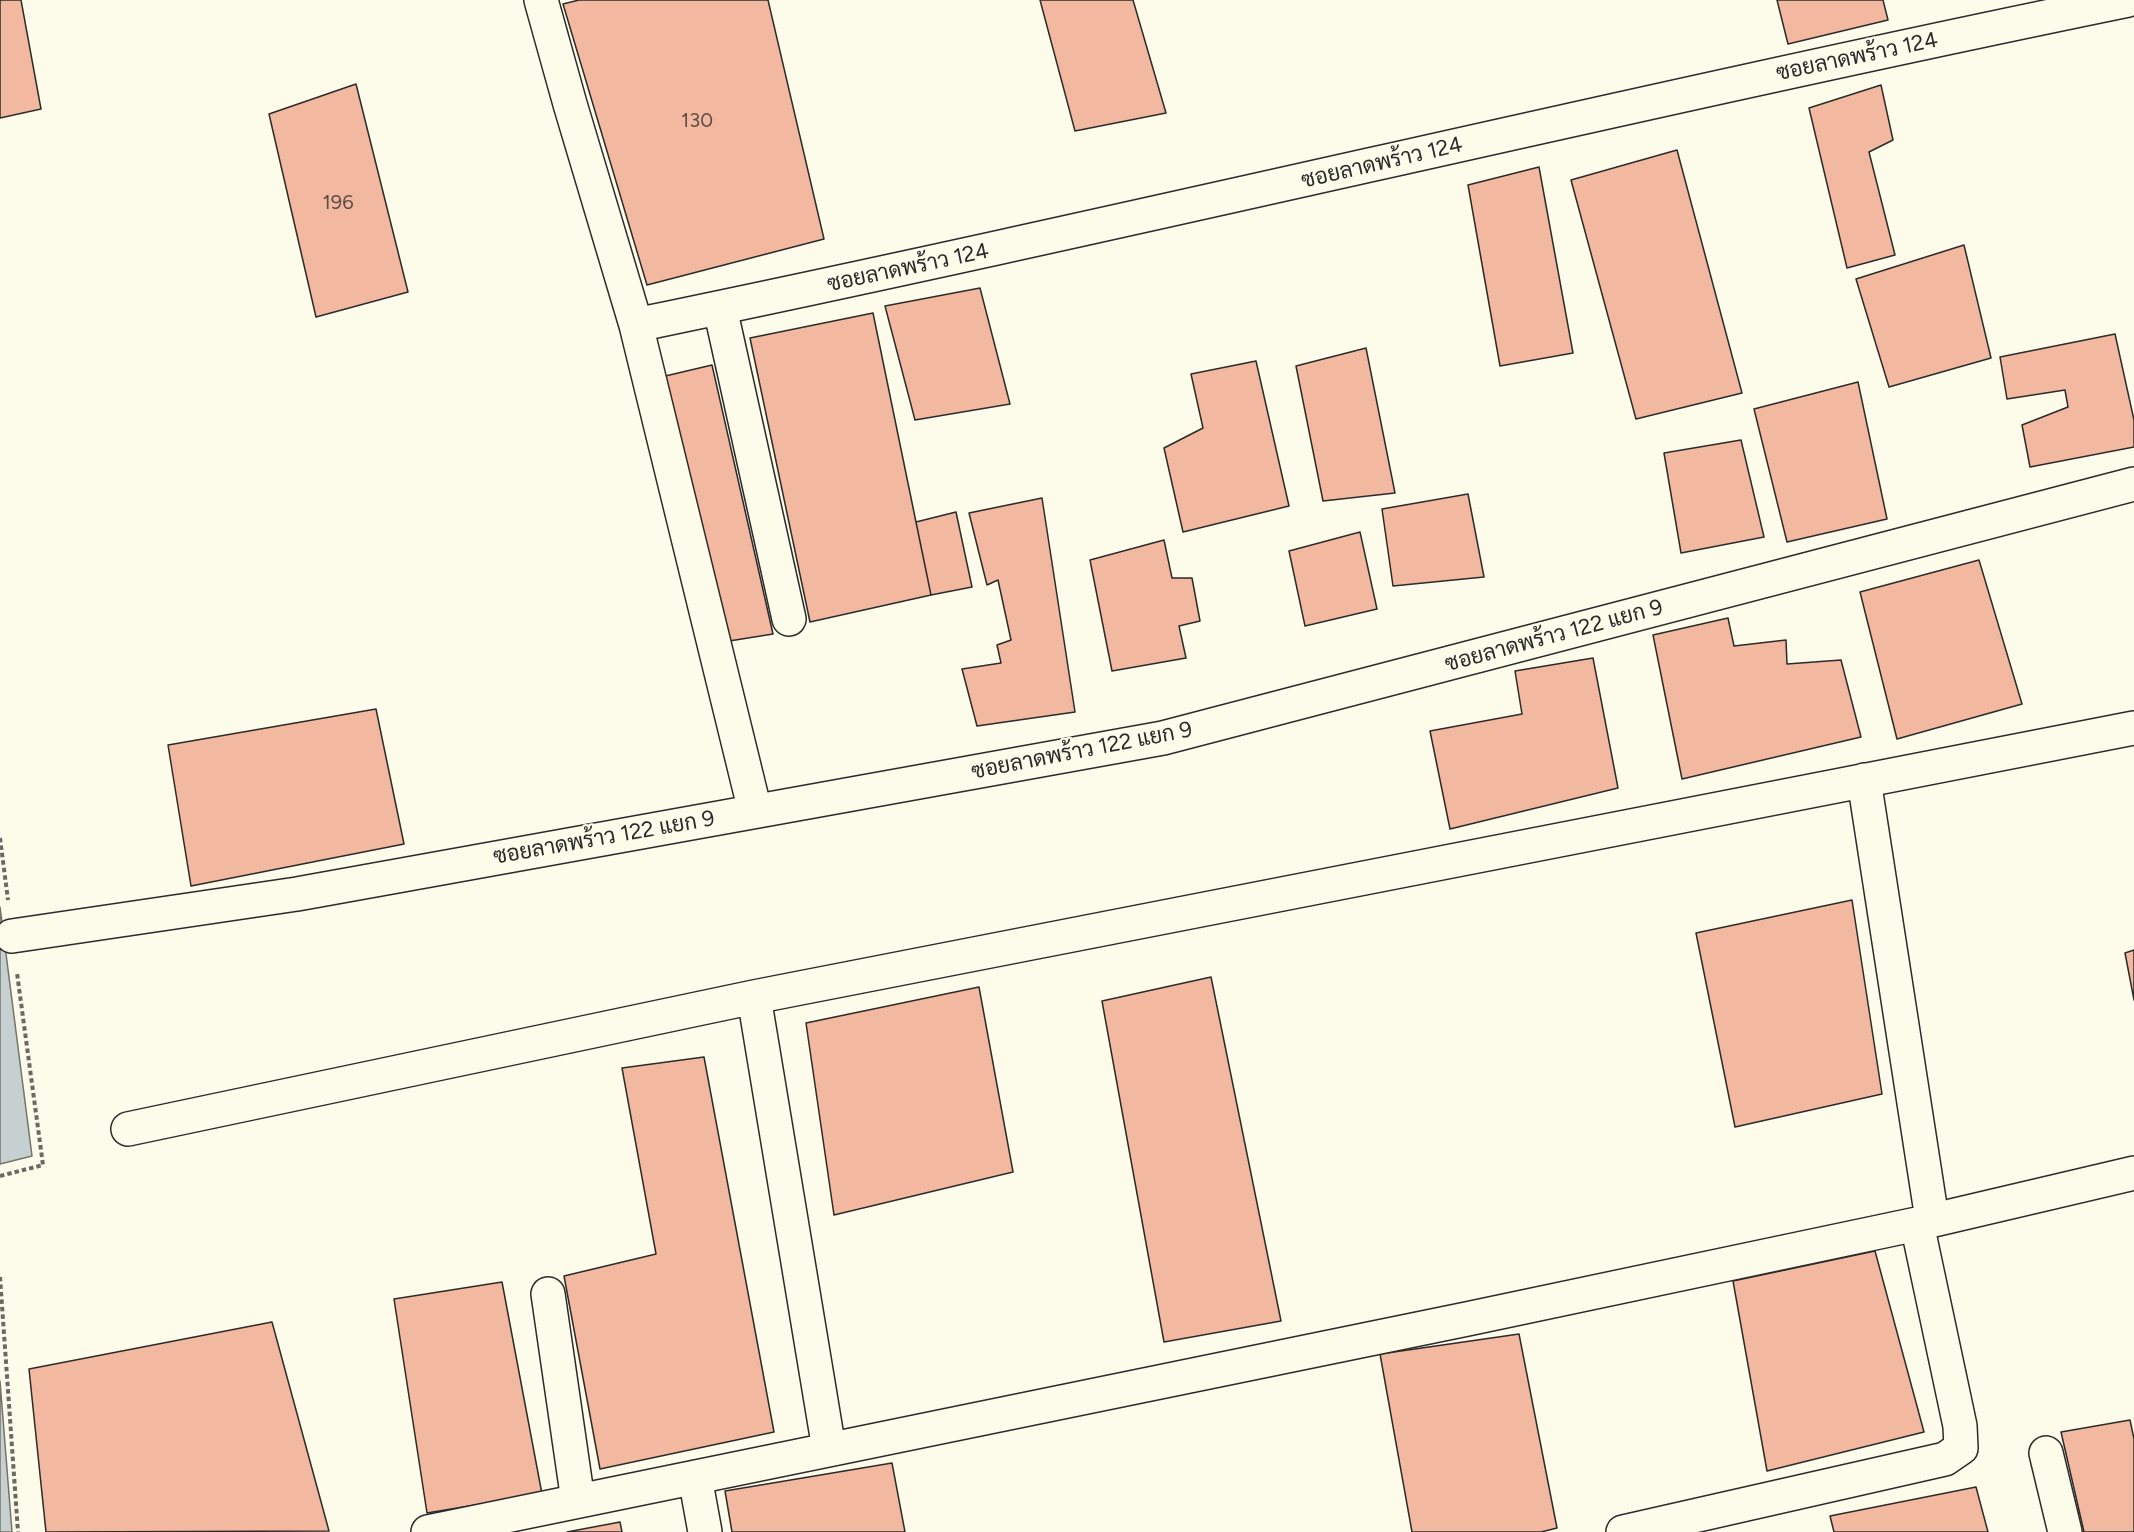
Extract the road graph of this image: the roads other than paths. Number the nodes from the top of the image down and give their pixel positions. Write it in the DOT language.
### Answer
graph roads {
  1 [pos="541,0"];
  2 [pos="2128,0"];
  3 [pos="720,308"];
  4 [pos="636,325"];
  5 [pos="2134,484"];
  6 [pos="789,619"];
  7 [pos="2134,728"];
  8 [pos="1863,780"];
  9 [pos="755,811"];
  10 [pos="12,936"];
  11 [pos="754,997"];
  12 [pos="128,1129"];
  13 [pos="2134,1173"];
  14 [pos="1924,1222"];
  15 [pos="548,1294"];
  16 [pos="829,1449"];
  17 [pos="2046,1453"];
  18 [pos="695,1477"];
  19 [pos="578,1501"];
  20 [pos="445,1530"];
  21 [pos="705,1532"];
  22 [pos="1623,1532"];
  23 [pos="2065,1532"];
  1 -- 4 [label="street"];
  2 -- 3 [label="street, ซอยลาดพร้าว 124"];
  3 -- 4 [label="street, ซอยลาดพร้าว 124"];
  3 -- 6 [label="street"];
  4 -- 9 [label="street"];
  5 -- 9 [label="street, ซอยลาดพร้าว 122 แยก 9"];
  7 -- 8 [label="street"];
  8 -- 11 [label="street"];
  8 -- 14 [label="street"];
  9 -- 10 [label="street, ซอยลาดพร้าว 122 แยก 9"];
  11 -- 12 [label="street"];
  11 -- 16 [label="street"];
  13 -- 14 [label="street"];
  14 -- 16 [label="street"];
  14 -- 22 [label="street"];
  15 -- 19 [label="street"];
  16 -- 18 [label="street"];
  17 -- 23 [label="street"];
  18 -- 19 [label="street"];
  18 -- 21 [label="street"];
  19 -- 20 [label="street"];
}
